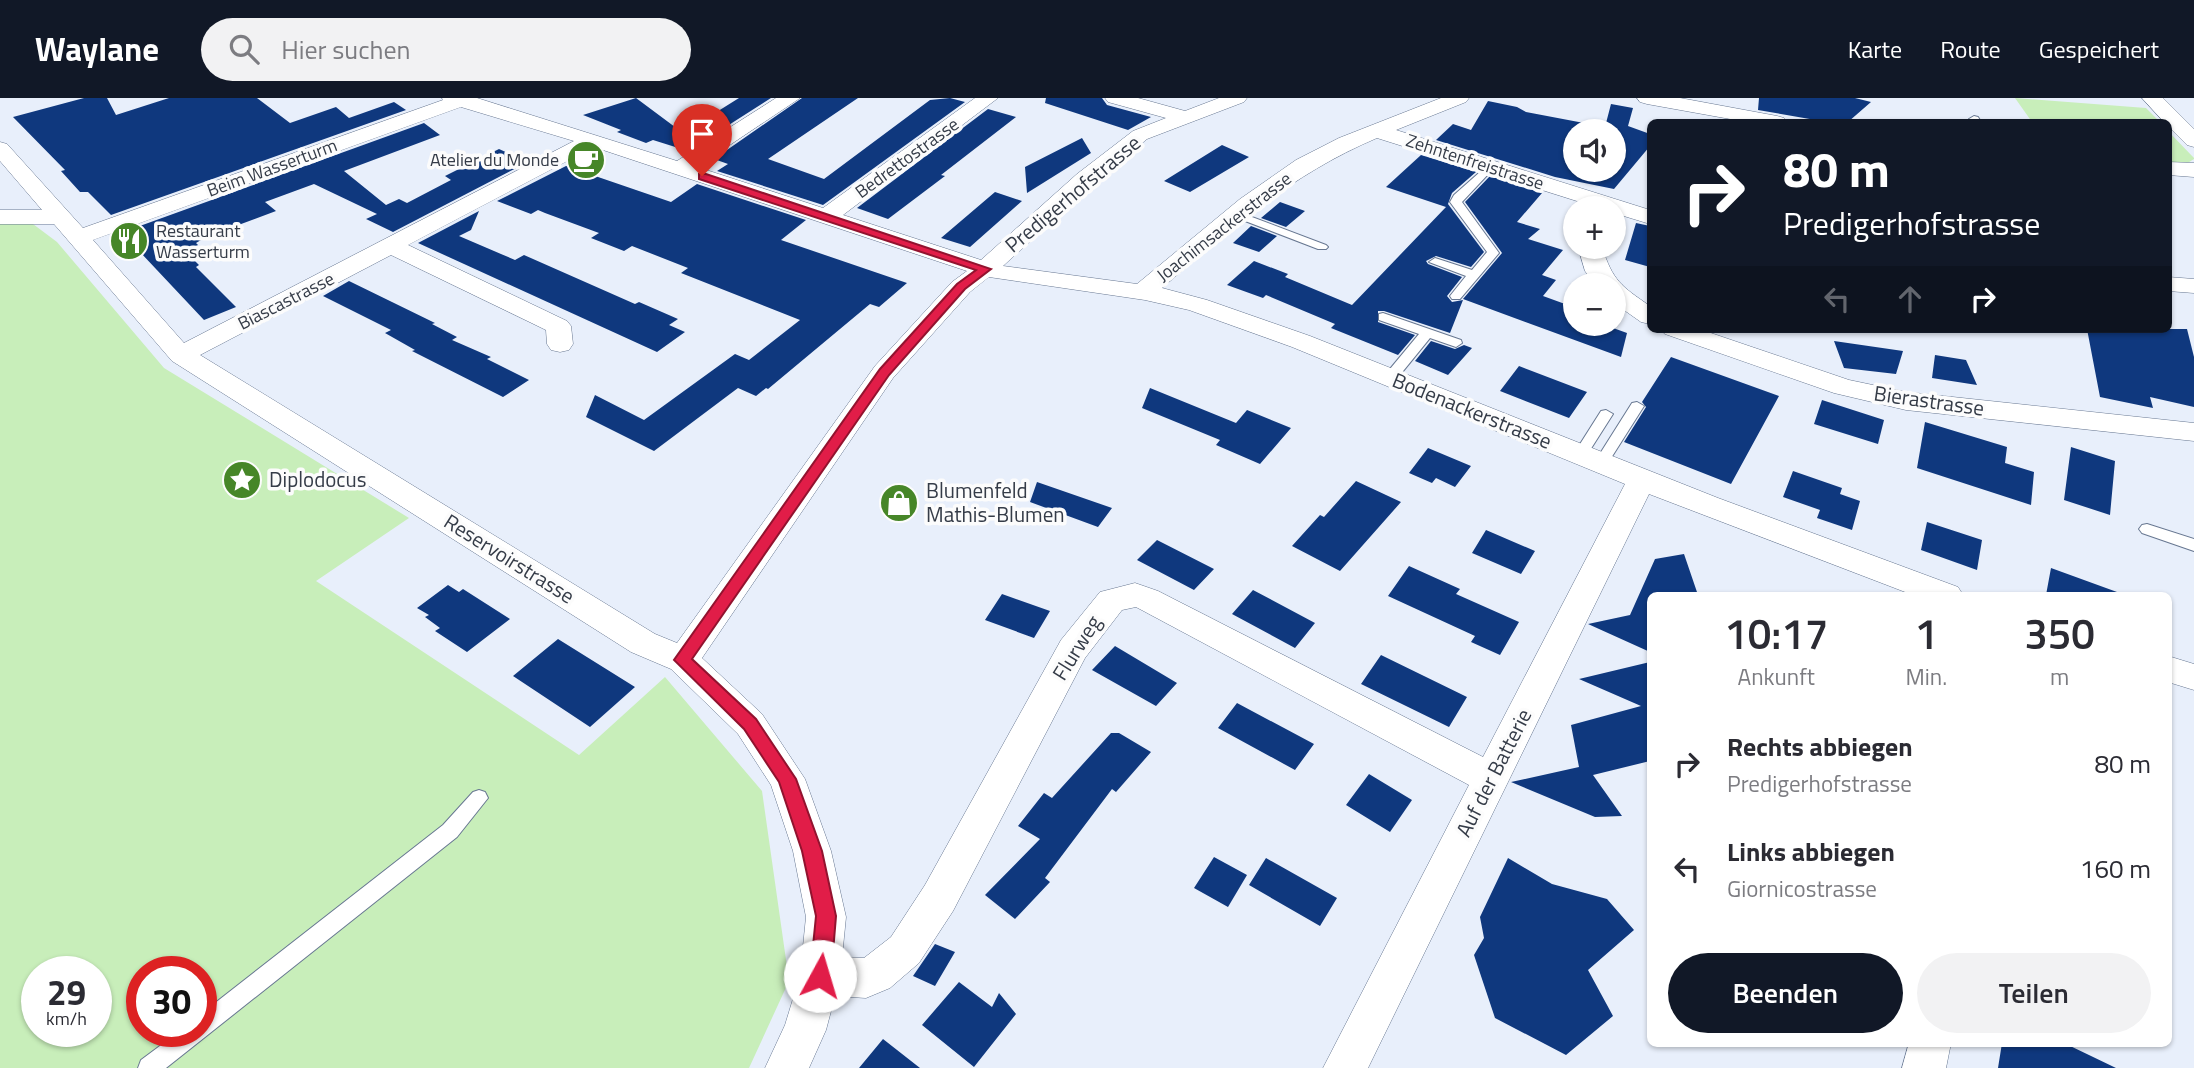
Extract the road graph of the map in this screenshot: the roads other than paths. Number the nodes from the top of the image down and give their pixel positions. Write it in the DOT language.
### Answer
graph roads {
  1 [pos="790,98"];
  2 [pos="988,98"];
  3 [pos="1115,98"];
  4 [pos="1237,98"];
  5 [pos="1459,98"];
  6 [pos="1647,98"];
  7 [pos="2152,98"];
  8 [pos="459,99"];
  9 [pos="1186,117"];
  10 [pos="1761,119"];
  11 [pos="2186,126"];
  12 [pos="1380,132"];
  13 [pos="592,140"];
  14 [pos="2194,141"];
  15 [pos="0,148"];
  16 [pos="1489,167"];
  17 [pos="2172,168"];
  18 [pos="679,169"];
  19 [pos="2194,170"];
  20 [pos="1564,196"];
  21 [pos="1626,212"];
  22 [pos="1236,214"];
  23 [pos="1647,216"];
  24 [pos="0,217"];
  25 [pos="826,218"];
  26 [pos="69,227"];
  27 [pos="391,246"];
  28 [pos="1322,247"];
  29 [pos="1435,262"];
  30 [pos="985,269"];
  31 [pos="1474,275"];
  32 [pos="2172,284"];
  33 [pos="2194,286"];
  34 [pos="1144,291"];
  35 [pos="1456,296"];
  36 [pos="1626,300"];
  37 [pos="1647,315"];
  38 [pos="1382,317"];
  39 [pos="1427,333"];
  40 [pos="1686,333"];
  41 [pos="560,344"];
  42 [pos="1456,344"];
  43 [pos="181,355"];
  44 [pos="1390,378"];
  45 [pos="1637,406"];
  46 [pos="1606,414"];
  47 [pos="2194,432"];
  48 [pos="1591,459"];
  49 [pos="1642,479"];
  50 [pos="2147,529"];
  51 [pos="2194,545"];
  52 [pos="1939,592"];
  53 [pos="682,660"];
  54 [pos="2172,670"];
  55 [pos="2194,677"];
  56 [pos="1491,779"];
  57 [pos="479,797"];
  58 [pos="820,976"];
  59 [pos="217,1014"];
  60 [pos="176,1047"];
  61 [pos="1929,1047"];
  62 [pos="149,1068"];
  63 [pos="787,1068"];
  64 [pos="1345,1068"];
  65 [pos="1924,1068"];
  1 -- 18 [label="street"];
  2 -- 25 [label="street, Bedrettostrasse"];
  3 -- 9 [label="street"];
  4 -- 9 [label="street, Predigerhofstrasse"];
  5 -- 12 [label="street, Joachimsackerstrasse"];
  6 -- 10 [label="street"];
  7 -- 11 [label="street"];
  8 -- 13 [label="street, Bodenackerstrasse"];
  8 -- 26 [label="street, Beim Wasserturm"];
  9 -- 30 [label="street, Predigerhofstrasse"];
  11 -- 14 [label="street"];
  12 -- 16 [label="street, Zehntenfreistrasse"];
  12 -- 22 [label="street, Joachimsackerstrasse"];
  13 -- 18 [label="street, Bodenackerstrasse"];
  13 -- 27 [label="street, Biascastrasse"];
  15 -- 26 [label="street, Reservoirstrasse"];
  16 -- 20 [label="street, Zehntenfreistrasse"];
  16 -- 31 [label="lane"];
  17 -- 19 [label="street"];
  18 -- 25 [label="street, Bodenackerstrasse"];
  21 -- 23 [label="street, Zehntenfreistrasse"];
  22 -- 28 [label="lane"];
  22 -- 34 [label="street, Joachimsackerstrasse"];
  24 -- 26 [label="street, Beim Wasserturm"];
  25 -- 30 [label="street, Bodenackerstrasse"];
  26 -- 43 [label="street, Reservoirstrasse"];
  27 -- 41 [label="street"];
  27 -- 43 [label="street, Biascastrasse"];
  29 -- 31 [label="lane"];
  30 -- 34 [label="street, Bodenackerstrasse"];
  30 -- 53 [label="street, Predigerhofstrasse"];
  31 -- 35 [label="lane"];
  32 -- 33 [label="street"];
  34 -- 44 [label="street, Bodenackerstrasse"];
  36 -- 37 [label="street"];
  38 -- 39 [label="lane"];
  39 -- 42 [label="lane"];
  39 -- 44 [label="lane"];
  40 -- 47 [label="street, Bierastrasse"];
  43 -- 53 [label="street, Reservoirstrasse"];
  44 -- 48 [label="street, Bodenackerstrasse"];
  45 -- 48 [label="lane"];
  46 -- 48 [label="lane"];
  48 -- 49 [label="street, Bodenackerstrasse"];
  49 -- 52 [label="street, Bodenackerstrasse"];
  49 -- 56 [label="street, Auf der Batterie"];
  50 -- 51 [label="lane"];
  53 -- 58 [label="street, Reservoirstrasse"];
  54 -- 55 [label="street"];
  56 -- 58 [label="street, Flurweg"];
  56 -- 64 [label="street, Auf der Batterie"];
  57 -- 59 [label="lane"];
  58 -- 63 [label="street, Reservoirstrasse"];
  60 -- 62 [label="lane"];
  61 -- 65 [label="street"];
}
